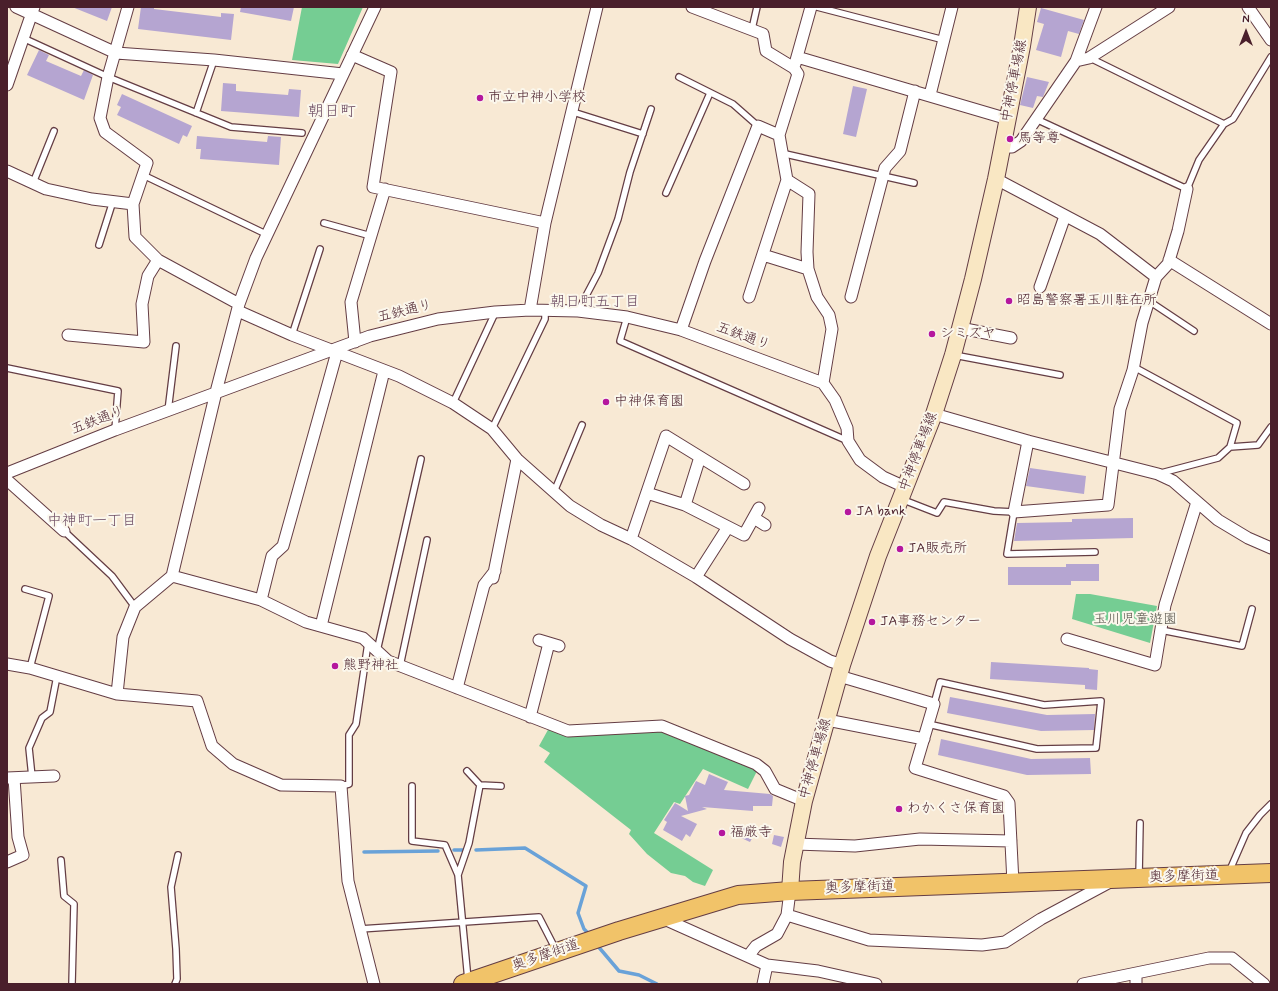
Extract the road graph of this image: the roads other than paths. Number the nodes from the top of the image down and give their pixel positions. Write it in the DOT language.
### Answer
graph roads {
  1 [pos="16,7"];
  2 [pos="128,7"];
  3 [pos="375,7"];
  4 [pos="597,7"];
  5 [pos="692,7"];
  6 [pos="757,7"];
  7 [pos="811,7"];
  8 [pos="817,7"];
  9 [pos="952,7"];
  10 [pos="1028,7"];
  11 [pos="1096,7"];
  12 [pos="1169,7"];
  13 [pos="1248,7"];
  14 [pos="706,10"];
  15 [pos="33,11"];
  16 [pos="752,29"];
  17 [pos="23,38"];
  18 [pos="944,40"];
  19 [pos="1271,40"];
  20 [pos="116,53"];
  21 [pos="352,55"];
  22 [pos="1271,57"];
  23 [pos="1089,58"];
  24 [pos="214,60"];
  25 [pos="1076,61"];
  26 [pos="796,63"];
  27 [pos="343,74"];
  28 [pos="108,77"];
  29 [pos="679,77"];
  30 [pos="7,85"];
  31 [pos="915,91"];
  32 [pos="710,93"];
  33 [pos="930,95"];
  34 [pos="651,109"];
  35 [pos="573,112"];
  36 [pos="196,113"];
  37 [pos="1008,119"];
  38 [pos="1036,119"];
  39 [pos="1224,124"];
  40 [pos="758,126"];
  41 [pos="54,131"];
  42 [pos="302,133"];
  43 [pos="643,134"];
  44 [pos="779,135"];
  45 [pos="1002,147"];
  46 [pos="781,153"];
  47 [pos="7,171"];
  48 [pos="143,175"];
  49 [pos="882,177"];
  50 [pos="996,179"];
  51 [pos="787,180"];
  52 [pos="33,183"];
  53 [pos="914,183"];
  54 [pos="1187,189"];
  55 [pos="385,190"];
  56 [pos="666,193"];
  57 [pos="113,201"];
  58 [pos="133,204"];
  59 [pos="1065,216"];
  60 [pos="324,223"];
  61 [pos="545,223"];
  62 [pos="268,235"];
  63 [pos="371,236"];
  64 [pos="99,245"];
  65 [pos="320,249"];
  66 [pos="763,255"];
  67 [pos="158,260"];
  68 [pos="1169,260"];
  69 [pos="808,269"];
  70 [pos="1156,277"];
  71 [pos="1040,288"];
  72 [pos="749,297"];
  73 [pos="851,297"];
  74 [pos="1149,302"];
  75 [pos="239,308"];
  76 [pos="530,310"];
  77 [pos="545,310"];
  78 [pos="578,311"];
  79 [pos="495,312"];
  80 [pos="627,317"];
  81 [pos="1271,324"];
  82 [pos="960,328"];
  83 [pos="681,330"];
  84 [pos="1194,331"];
  85 [pos="68,335"];
  86 [pos="292,335"];
  87 [pos="1011,338"];
  88 [pos="355,342"];
  89 [pos="176,346"];
  90 [pos="335,351"];
  91 [pos="953,355"];
  92 [pos="1133,366"];
  93 [pos="7,368"];
  94 [pos="384,371"];
  95 [pos="1060,375"];
  96 [pos="824,383"];
  97 [pos="216,392"];
  98 [pos="453,403"];
  99 [pos="168,411"];
  100 [pos="934,414"];
  101 [pos="582,425"];
  102 [pos="1271,427"];
  103 [pos="492,429"];
  104 [pos="115,430"];
  105 [pos="848,441"];
  106 [pos="1028,441"];
  107 [pos="1230,447"];
  108 [pos="700,457"];
  109 [pos="421,459"];
  110 [pos="517,459"];
  111 [pos="1113,462"];
  112 [pos="7,473"];
  113 [pos="1158,474"];
  114 [pos="7,480"];
  115 [pos="744,484"];
  116 [pos="554,492"];
  117 [pos="646,493"];
  118 [pos="903,493"];
  119 [pos="1197,502"];
  120 [pos="685,505"];
  121 [pos="1014,512"];
  122 [pos="766,525"];
  123 [pos="728,527"];
  124 [pos="64,531"];
  125 [pos="631,539"];
  126 [pos="427,540"];
  127 [pos="1271,548"];
  128 [pos="1094,552"];
  129 [pos="172,576"];
  130 [pos="696,577"];
  131 [pos="25,589"];
  132 [pos="261,600"];
  133 [pos="135,607"];
  134 [pos="1252,609"];
  135 [pos="320,626"];
  136 [pos="1161,630"];
  137 [pos="1067,640"];
  138 [pos="368,643"];
  139 [pos="549,643"];
  140 [pos="377,651"];
  141 [pos="7,664"];
  142 [pos="400,666"];
  143 [pos="30,668"];
  144 [pos="840,671"];
  145 [pos="58,676"];
  146 [pos="457,688"];
  147 [pos="117,694"];
  148 [pos="934,704"];
  149 [pos="530,717"];
  150 [pos="827,720"];
  151 [pos="928,724"];
  152 [pos="924,739"];
  153 [pos="467,771"];
  154 [pos="54,776"];
  155 [pos="32,777"];
  156 [pos="11,778"];
  157 [pos="480,785"];
  158 [pos="342,786"];
  159 [pos="412,786"];
  160 [pos="501,786"];
  161 [pos="804,801"];
  162 [pos="1271,804"];
  163 [pos="1140,823"];
  164 [pos="1011,840"];
  165 [pos="795,844"];
  166 [pos="178,855"];
  167 [pos="61,860"];
  168 [pos="7,862"];
  169 [pos="1271,874"];
  170 [pos="458,875"];
  171 [pos="1227,876"];
  172 [pos="1139,878"];
  173 [pos="1116,879"];
  174 [pos="1013,883"];
  175 [pos="790,891"];
  176 [pos="787,915"];
  177 [pos="662,918"];
  178 [pos="463,922"];
  179 [pos="360,929"];
  180 [pos="557,953"];
  181 [pos="749,955"];
  182 [pos="767,965"];
  183 [pos="1136,979"];
  184 [pos="1258,982"];
  185 [pos="466,983"];
  186 [pos="72,984"];
  187 [pos="175,984"];
  188 [pos="374,984"];
  189 [pos="763,984"];
  190 [pos="876,984"];
  191 [pos="1082,984"];
  1 -- 15 [label="street"];
  2 -- 20 [label="street"];
  3 -- 21 [label="street"];
  4 -- 35 [label="street"];
  5 -- 14 [label="street"];
  6 -- 16 [label="lane"];
  7 -- 26 [label="street"];
  8 -- 18 [label="lane"];
  9 -- 18 [label="street"];
  10 -- 37 [label="main road, 中神停車場線"];
  11 -- 25 [label="street"];
  12 -- 23 [label="street"];
  13 -- 19 [label="street"];
  14 -- 16 [label="street"];
  15 -- 17 [label="street"];
  15 -- 20 [label="street"];
  16 -- 26 [label="street"];
  17 -- 28 [label="lane"];
  17 -- 30 [label="street"];
  18 -- 33 [label="street"];
  20 -- 24 [label="street"];
  20 -- 28 [label="street"];
  21 -- 27 [label="street"];
  21 -- 55 [label="street"];
  22 -- 39 [label="lane"];
  23 -- 25 [label="street"];
  23 -- 39 [label="lane"];
  24 -- 27 [label="street"];
  24 -- 36 [label="lane"];
  25 -- 38 [label="street"];
  26 -- 31 [label="street"];
  26 -- 44 [label="street"];
  27 -- 62 [label="street"];
  28 -- 36 [label="lane"];
  28 -- 48 [label="street"];
  29 -- 32 [label="lane"];
  31 -- 33 [label="street"];
  31 -- 49 [label="street"];
  32 -- 40 [label="lane"];
  32 -- 56 [label="lane"];
  33 -- 37 [label="street"];
  34 -- 43 [label="lane"];
  35 -- 43 [label="lane"];
  35 -- 61 [label="street"];
  36 -- 42 [label="lane"];
  37 -- 45 [label="main road, 中神停車場線"];
  38 -- 45 [label="street"];
  38 -- 54 [label="lane"];
  39 -- 54 [label="lane"];
  40 -- 44 [label="street"];
  40 -- 83 [label="street"];
  41 -- 52 [label="lane"];
  43 -- 78 [label="lane"];
  44 -- 46 [label="street"];
  45 -- 50 [label="main road, 中神停車場線"];
  46 -- 49 [label="lane"];
  46 -- 51 [label="street"];
  47 -- 52 [label="street"];
  48 -- 58 [label="street"];
  48 -- 62 [label="lane"];
  49 -- 53 [label="lane"];
  49 -- 73 [label="street"];
  50 -- 59 [label="street"];
  50 -- 82 [label="main road, 中神停車場線"];
  51 -- 66 [label="street"];
  51 -- 69 [label="street"];
  52 -- 57 [label="street"];
  54 -- 68 [label="street"];
  55 -- 61 [label="street"];
  55 -- 63 [label="street"];
  57 -- 58 [label="street"];
  57 -- 64 [label="lane"];
  58 -- 67 [label="street"];
  59 -- 70 [label="street"];
  59 -- 71 [label="street"];
  60 -- 63 [label="lane"];
  61 -- 76 [label="street"];
  62 -- 75 [label="street"];
  63 -- 88 [label="street"];
  65 -- 86 [label="lane"];
  66 -- 69 [label="street"];
  66 -- 72 [label="street"];
  67 -- 75 [label="street"];
  67 -- 85 [label="street"];
  68 -- 70 [label="street"];
  68 -- 81 [label="street"];
  69 -- 96 [label="street"];
  70 -- 74 [label="street"];
  74 -- 84 [label="lane"];
  74 -- 92 [label="street"];
  75 -- 86 [label="street"];
  75 -- 97 [label="street"];
  76 -- 77 [label="street, 五鉄通り"];
  76 -- 79 [label="street, 五鉄通り"];
  77 -- 78 [label="street, 五鉄通り"];
  77 -- 103 [label="lane"];
  78 -- 80 [label="street, 五鉄通り"];
  79 -- 88 [label="street, 五鉄通り"];
  79 -- 98 [label="lane"];
  80 -- 83 [label="street, 五鉄通り"];
  80 -- 105 [label="lane"];
  82 -- 87 [label="street"];
  82 -- 91 [label="main road, 中神停車場線"];
  83 -- 96 [label="street, 五鉄通り"];
  86 -- 90 [label="street"];
  88 -- 90 [label="street, 五鉄通り"];
  89 -- 99 [label="lane"];
  90 -- 94 [label="street"];
  90 -- 97 [label="street, 五鉄通り"];
  90 -- 132 [label="street"];
  91 -- 95 [label="lane"];
  91 -- 100 [label="main road, 中神停車場線"];
  92 -- 107 [label="lane"];
  92 -- 111 [label="street"];
  93 -- 104 [label="lane"];
  94 -- 98 [label="street"];
  94 -- 135 [label="street"];
  96 -- 105 [label="street"];
  97 -- 99 [label="street, 五鉄通り"];
  97 -- 129 [label="street"];
  98 -- 103 [label="street"];
  99 -- 104 [label="street, 五鉄通り"];
  100 -- 106 [label="street"];
  100 -- 118 [label="main road, 中神停車場線"];
  101 -- 116 [label="lane"];
  102 -- 107 [label="lane"];
  103 -- 110 [label="street"];
  104 -- 112 [label="street, 五鉄通り"];
  105 -- 118 [label="street"];
  106 -- 111 [label="street"];
  106 -- 121 [label="street"];
  107 -- 113 [label="lane"];
  108 -- 115 [label="street"];
  108 -- 117 [label="street"];
  108 -- 120 [label="street"];
  109 -- 140 [label="lane"];
  110 -- 116 [label="street"];
  110 -- 146 [label="street"];
  111 -- 113 [label="street"];
  111 -- 121 [label="street"];
  113 -- 119 [label="street"];
  114 -- 124 [label="street"];
  116 -- 125 [label="street"];
  117 -- 120 [label="street"];
  117 -- 125 [label="street"];
  118 -- 121 [label="lane"];
  118 -- 144 [label="main road, 中神停車場線"];
  119 -- 127 [label="street"];
  119 -- 136 [label="street"];
  120 -- 123 [label="street"];
  121 -- 128 [label="lane"];
  122 -- 123 [label="street"];
  123 -- 130 [label="street"];
  124 -- 133 [label="lane"];
  125 -- 130 [label="street"];
  126 -- 142 [label="lane"];
  129 -- 132 [label="street"];
  129 -- 133 [label="street"];
  130 -- 144 [label="street"];
  131 -- 143 [label="lane"];
  132 -- 135 [label="street"];
  133 -- 147 [label="street"];
  134 -- 136 [label="lane"];
  135 -- 138 [label="street"];
  136 -- 137 [label="street"];
  138 -- 140 [label="street"];
  138 -- 158 [label="lane"];
  139 -- 149 [label="street"];
  140 -- 142 [label="street"];
  141 -- 143 [label="street"];
  142 -- 146 [label="street"];
  143 -- 145 [label="street"];
  144 -- 148 [label="street"];
  144 -- 150 [label="main road, 中神停車場線"];
  145 -- 147 [label="street"];
  145 -- 155 [label="lane"];
  146 -- 149 [label="street"];
  147 -- 158 [label="street"];
  148 -- 151 [label="street"];
  148 -- 151 [label="lane"];
  149 -- 161 [label="street"];
  150 -- 152 [label="street"];
  150 -- 161 [label="main road, 中神停車場線"];
  151 -- 152 [label="street"];
  152 -- 164 [label="street"];
  153 -- 157 [label="lane"];
  154 -- 155 [label="street"];
  155 -- 156 [label="street"];
  156 -- 168 [label="street"];
  157 -- 160 [label="lane"];
  157 -- 170 [label="lane"];
  158 -- 179 [label="street"];
  159 -- 170 [label="lane"];
  161 -- 165 [label="main road, 中神停車場線"];
  162 -- 171 [label="lane"];
  163 -- 172 [label="lane"];
  164 -- 165 [label="street"];
  164 -- 174 [label="street"];
  165 -- 175 [label="main road, 中神停車場線"];
  166 -- 187 [label="lane"];
  167 -- 186 [label="lane"];
  169 -- 171 [label="main road, 奥多摩街道"];
  170 -- 178 [label="lane"];
  171 -- 172 [label="main road, 奥多摩街道"];
  172 -- 173 [label="main road, 奥多摩街道"];
  173 -- 174 [label="main road, 奥多摩街道"];
  173 -- 176 [label="street"];
  174 -- 175 [label="main road, 奥多摩街道"];
  175 -- 176 [label="street"];
  175 -- 177 [label="main road, 奥多摩街道"];
  176 -- 181 [label="street"];
  177 -- 180 [label="main road, 奥多摩街道"];
  177 -- 181 [label="street"];
  178 -- 179 [label="lane"];
  178 -- 180 [label="lane"];
  178 -- 185 [label="lane"];
  179 -- 188 [label="street"];
  180 -- 185 [label="main road, 奥多摩街道"];
  181 -- 182 [label="street"];
  182 -- 189 [label="street"];
  182 -- 190 [label="street"];
  183 -- 184 [label="street"];
  183 -- 191 [label="street"];
}
